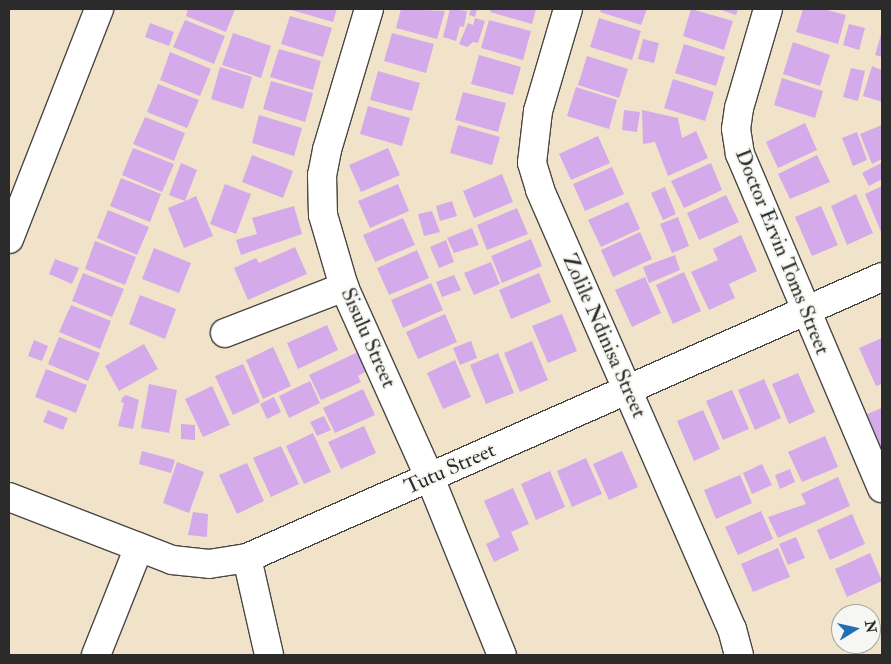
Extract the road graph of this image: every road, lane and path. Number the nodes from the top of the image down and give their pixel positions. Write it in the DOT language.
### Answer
graph roads {
  1 [pos="99,9"];
  2 [pos="369,9"];
  3 [pos="568,9"];
  4 [pos="768,9"];
  5 [pos="9,239"];
  6 [pos="882,277"];
  7 [pos="344,287"];
  8 [pos="804,311"];
  9 [pos="225,333"];
  10 [pos="628,390"];
  11 [pos="430,478"];
  12 [pos="882,488"];
  13 [pos="9,497"];
  14 [pos="139,547"];
  15 [pos="247,558"];
  16 [pos="96,655"];
  17 [pos="269,655"];
  18 [pos="502,655"];
  19 [pos="739,655"];
  1 -- 5 [label="street"];
  2 -- 7 [label="street, Sisulu Street"];
  3 -- 10 [label="street, Zolile Ndinisa Street"];
  4 -- 8 [label="street, Doctor Ervin Toms Street"];
  6 -- 8 [label="street, Tutu Street"];
  7 -- 9 [label="street"];
  7 -- 11 [label="street, Sisulu Street"];
  8 -- 10 [label="street, Tutu Street"];
  8 -- 12 [label="street, Doctor Ervin Toms Street"];
  10 -- 11 [label="street, Tutu Street"];
  10 -- 19 [label="street, Zolile Ndinisa Street"];
  11 -- 15 [label="street, Tutu Street"];
  11 -- 18 [label="street, Sisulu Street"];
  13 -- 14 [label="street, Tutu Street"];
  14 -- 15 [label="street, Tutu Street"];
  14 -- 16 [label="street"];
  15 -- 17 [label="street"];
}
